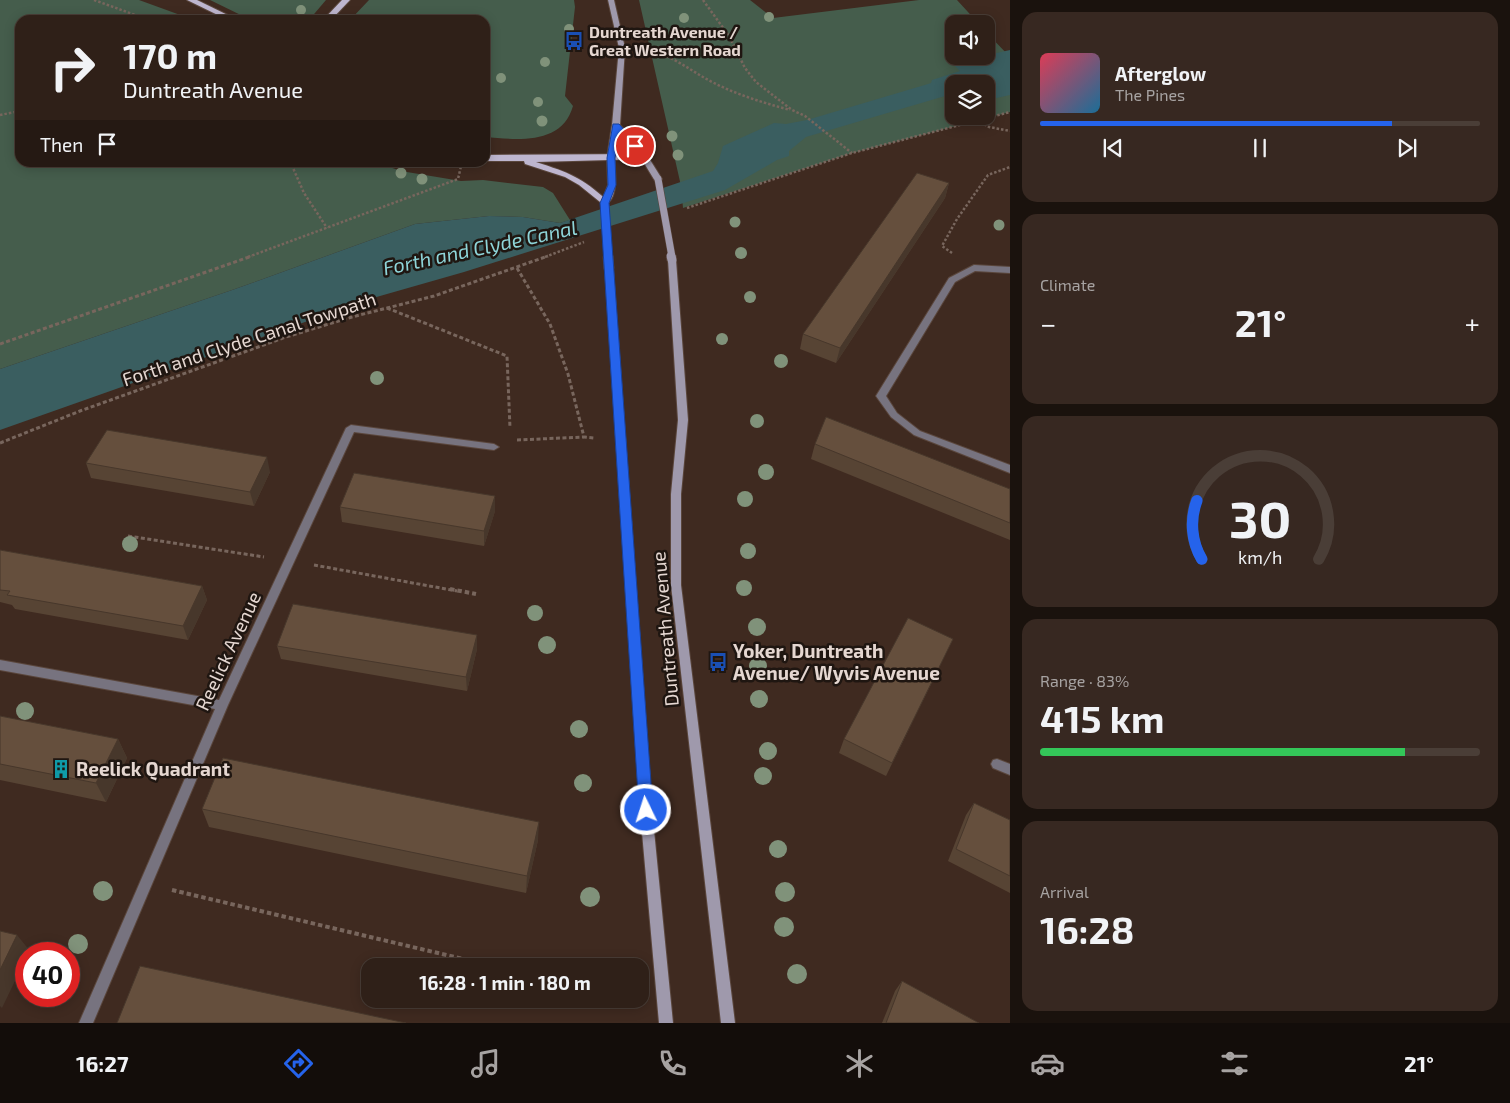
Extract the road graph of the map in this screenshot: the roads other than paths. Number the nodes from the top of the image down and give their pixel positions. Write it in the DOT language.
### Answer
graph roads {
  1 [pos="191,0"];
  2 [pos="346,0"];
  3 [pos="611,0"];
  4 [pos="223,15"];
  5 [pos="332,15"];
  6 [pos="616,125"];
  7 [pos="644,157"];
  8 [pos="490,158"];
  9 [pos="516,158"];
  10 [pos="611,158"];
  11 [pos="604,203"];
  12 [pos="1010,270"];
  13 [pos="494,447"];
  14 [pos="1010,469"];
  15 [pos="0,666"];
  16 [pos="222,705"];
  17 [pos="997,764"];
  18 [pos="1010,770"];
  19 [pos="86,1023"];
  20 [pos="666,1023"];
  21 [pos="728,1023"];
  1 -- 4 [label="main road"];
  2 -- 5 [label="main road"];
  3 -- 6 [label="street, Duntreath Avenue"];
  6 -- 7 [label="street, Duntreath Avenue"];
  6 -- 10 [label="street, Duntreath Avenue"];
  7 -- 10 [label="main road"];
  7 -- 21 [label="street, Duntreath Avenue, bridge"];
  8 -- 9 [label="main road"];
  9 -- 10 [label="main road"];
  9 -- 11 [label="main road"];
  10 -- 11 [label="street, Duntreath Avenue"];
  11 -- 20 [label="street, Duntreath Avenue, bridge"];
  12 -- 14 [label="street"];
  13 -- 16 [label="street, Reelick Avenue"];
  15 -- 16 [label="street"];
  16 -- 19 [label="street, Reelick Avenue"];
  17 -- 18 [label="street"];
}
